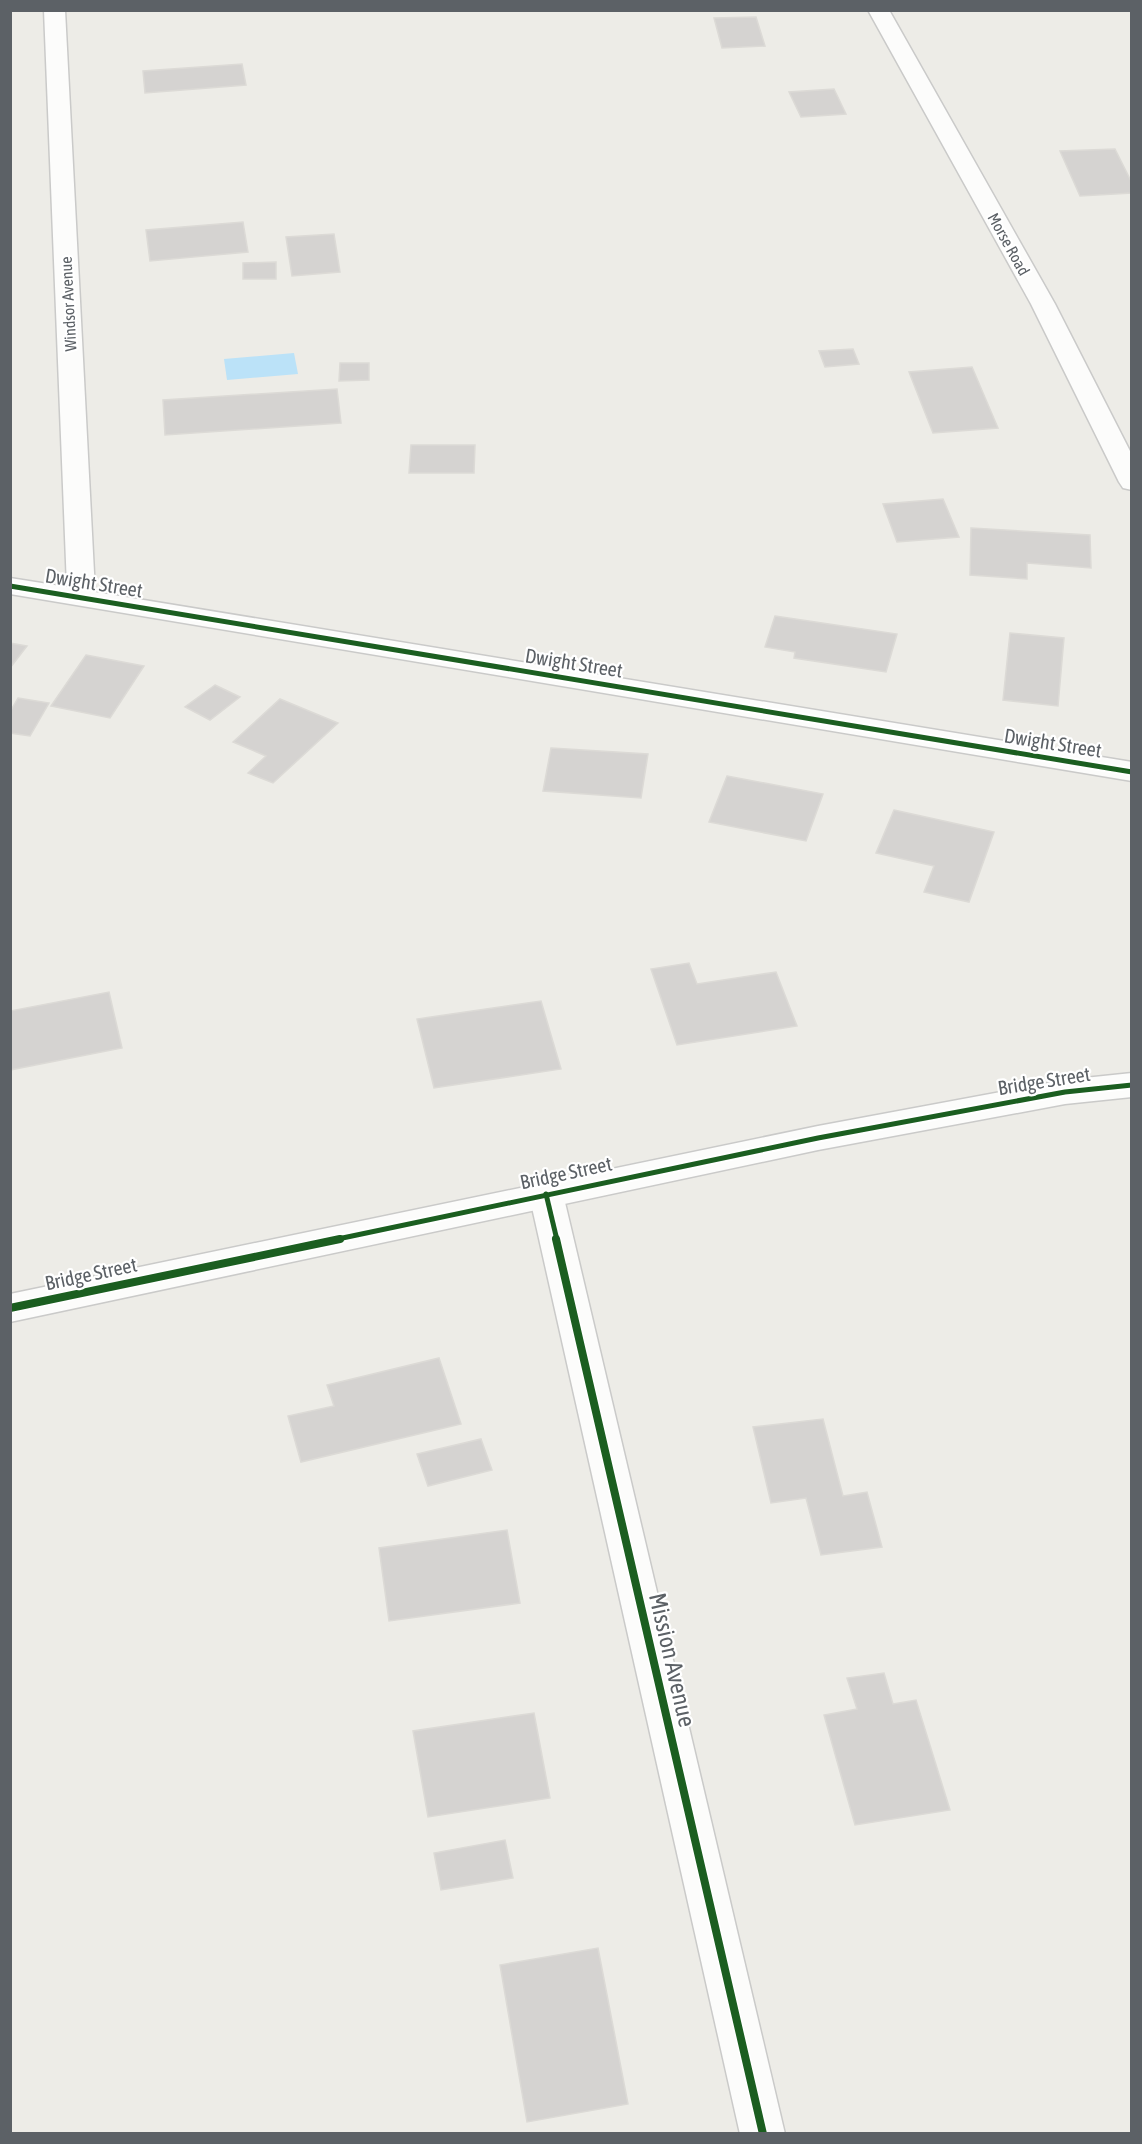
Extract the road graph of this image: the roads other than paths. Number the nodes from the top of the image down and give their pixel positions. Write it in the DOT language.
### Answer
graph roads {
  1 [pos="54,10"];
  2 [pos="878,10"];
  3 [pos="1131,482"];
  4 [pos="10,586"];
  5 [pos="81,597"];
  6 [pos="1131,772"];
  7 [pos="1131,1085"];
  8 [pos="546,1194"];
  9 [pos="10,1308"];
  10 [pos="763,2133"];
  1 -- 5 [label="street, Windsor Avenue"];
  2 -- 3 [label="street, Morse Road"];
  4 -- 5 [label="street, Dwight Street"];
  5 -- 6 [label="street, Dwight Street"];
  7 -- 8 [label="street, Bridge Street"];
  8 -- 9 [label="street, Bridge Street"];
  8 -- 10 [label="street, Mission Avenue"];
}
